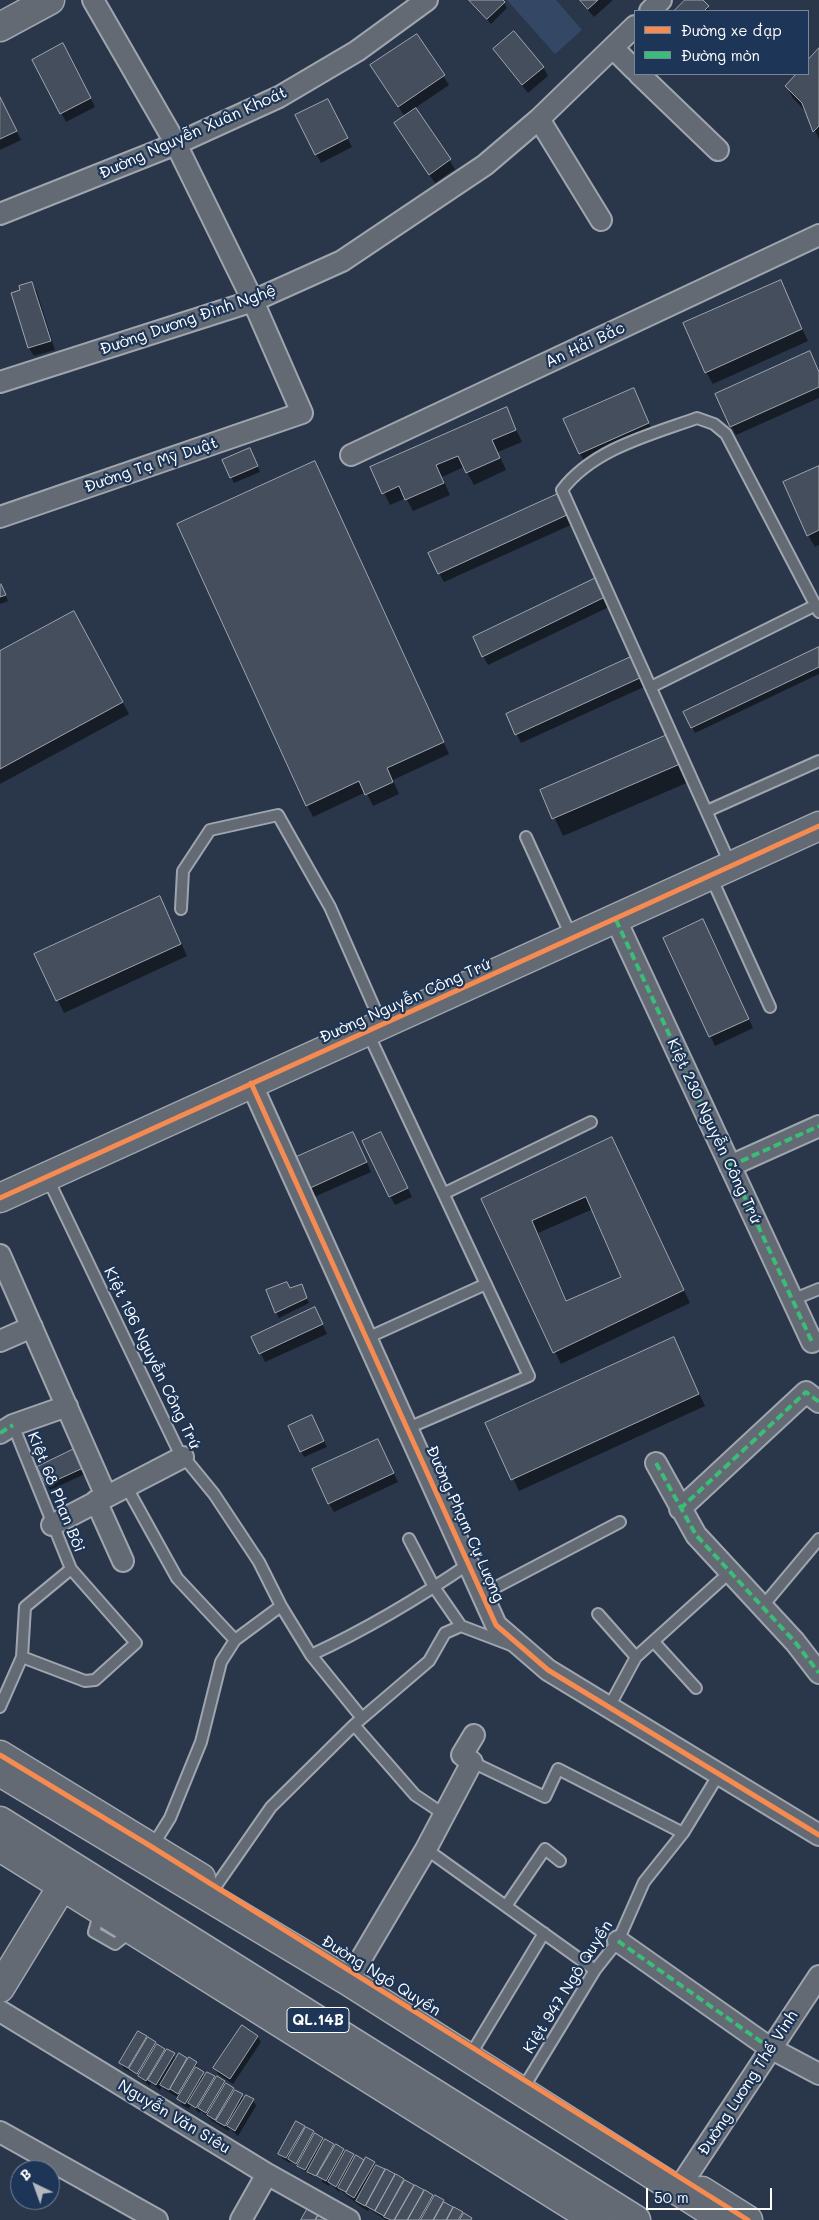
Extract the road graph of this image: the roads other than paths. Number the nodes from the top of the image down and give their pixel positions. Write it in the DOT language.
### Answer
graph roads {
  1 [pos="50,0"];
  2 [pos="93,0"];
  3 [pos="427,0"];
  4 [pos="661,0"];
  5 [pos="104,9"];
  6 [pos="651,10"];
  7 [pos="0,27"];
  8 [pos="634,27"];
  9 [pos="613,48"];
  10 [pos="634,69"];
  11 [pos="640,75"];
  12 [pos="539,119"];
  13 [pos="176,144"];
  14 [pos="718,150"];
  15 [pos="0,214"];
  16 [pos="601,220"];
  17 [pos="819,235"];
  18 [pos="253,301"];
  19 [pos="0,382"];
  20 [pos="351,455"];
  21 [pos="0,517"];
  22 [pos="817,609"];
  23 [pos="650,687"];
  24 [pos="819,762"];
  25 [pos="707,811"];
  26 [pos="819,826"];
  27 [pos="526,837"];
  28 [pos="721,871"];
  29 [pos="181,909"];
  30 [pos="616,920"];
  31 [pos="573,939"];
  32 [pos="770,1007"];
  33 [pos="375,1029"];
  34 [pos="251,1083"];
  35 [pos="591,1122"];
  36 [pos="819,1126"];
  37 [pos="730,1166"];
  38 [pos="47,1177"];
  39 [pos="445,1194"];
  40 [pos="0,1198"];
  41 [pos="0,1255"];
  42 [pos="486,1284"];
  43 [pos="819,1289"];
  44 [pos="792,1300"];
  45 [pos="32,1327"];
  46 [pos="367,1338"];
  47 [pos="0,1340"];
  48 [pos="812,1342"];
  49 [pos="812,1397"];
  50 [pos="67,1406"];
  51 [pos="408,1428"];
  52 [pos="7,1429"];
  53 [pos="183,1457"];
  54 [pos="656,1463"];
  55 [pos="126,1486"];
  56 [pos="101,1498"];
  57 [pos="680,1509"];
  58 [pos="620,1522"];
  59 [pos="52,1525"];
  60 [pos="409,1538"];
  61 [pos="819,1539"];
  62 [pos="123,1561"];
  63 [pos="470,1562"];
  64 [pos="72,1569"];
  65 [pos="729,1573"];
  66 [pos="434,1587"];
  67 [pos="483,1594"];
  68 [pos="281,1606"];
  69 [pos="762,1607"];
  70 [pos="598,1614"];
  71 [pos="461,1626"];
  72 [pos="235,1640"];
  73 [pos="654,1642"];
  74 [pos="528,1652"];
  75 [pos="311,1655"];
  76 [pos="22,1657"];
  77 [pos="636,1657"];
  78 [pos="819,1673"];
  79 [pos="696,1688"];
  80 [pos="609,1706"];
  81 [pos="0,1707"];
  82 [pos="358,1722"];
  83 [pos="474,1734"];
  84 [pos="0,1755"];
  85 [pos="472,1762"];
  86 [pos="0,1772"];
  87 [pos="719,1774"];
  88 [pos="445,1815"];
  89 [pos="0,1821"];
  90 [pos="683,1833"];
  91 [pos="819,1835"];
  92 [pos="0,1848"];
  93 [pos="426,1849"];
  94 [pos="148,1853"];
  95 [pos="560,1861"];
  96 [pos="68,1876"];
  97 [pos="212,1892"];
  98 [pos="506,1906"];
  99 [pos="544,1933"];
  100 [pos="618,1941"];
  101 [pos="595,1970"];
  102 [pos="819,1976"];
  103 [pos="350,1977"];
  104 [pos="0,1988"];
  105 [pos="0,2011"];
  106 [pos="770,2048"];
  107 [pos="474,2049"];
  108 [pos="819,2074"];
  109 [pos="527,2082"];
  110 [pos="0,2132"];
  111 [pos="267,2174"];
  112 [pos="681,2185"];
  113 [pos="125,2213"];
  114 [pos="157,2220"];
  115 [pos="241,2220"];
  116 [pos="349,2220"];
  117 [pos="595,2220"];
  118 [pos="636,2220"];
  119 [pos="724,2220"];
  120 [pos="748,2220"];
  1 -- 7 [label="main road"];
  2 -- 5 [label="street"];
  3 -- 13 [label="street, Đường Nguyễn Xuân Khoát"];
  4 -- 6 [label="street"];
  5 -- 13 [label="street"];
  8 -- 9 [label="street, Đường Dương Đình Nghệ"];
  9 -- 10 [label="street"];
  9 -- 12 [label="street, Đường Dương Đình Nghệ"];
  11 -- 14 [label="street"];
  12 -- 16 [label="street"];
  12 -- 18 [label="street, Đường Dương Đình Nghệ"];
  13 -- 15 [label="street, Đường Nguyễn Xuân Khoát"];
  13 -- 18 [label="street"];
  17 -- 20 [label="street, An Hải Bắc"];
  18 -- 19 [label="street, Đường Dương Đình Nghệ"];
  18 -- 21 [label="street, Đường Tạ Mỹ Duật"];
  22 -- 23 [label="lane"];
  22 -- 23 [label="lane"];
  23 -- 25 [label="lane"];
  24 -- 25 [label="lane"];
  25 -- 28 [label="lane"];
  26 -- 28 [label="main road, Đường Nguyễn Công Trứ"];
  27 -- 31 [label="lane"];
  28 -- 30 [label="main road, Đường Nguyễn Công Trứ"];
  28 -- 32 [label="lane"];
  29 -- 33 [label="lane"];
  30 -- 31 [label="main road, Đường Nguyễn Công Trứ"];
  30 -- 37 [label="street, Kiệt 230 Nguyễn Công Trứ"];
  31 -- 33 [label="main road, Đường Nguyễn Công Trứ"];
  33 -- 34 [label="main road, Đường Nguyễn Công Trứ"];
  33 -- 39 [label="lane"];
  34 -- 38 [label="main road, Đường Nguyễn Công Trứ"];
  34 -- 46 [label="street, Đường Phạm Cự Lượng"];
  35 -- 39 [label="lane"];
  36 -- 37 [label="street"];
  37 -- 44 [label="street, Kiệt 230 Nguyễn Công Trứ"];
  38 -- 40 [label="main road, Đường Nguyễn Công Trứ"];
  38 -- 53 [label="lane, Kiệt 196 Nguyễn Công Trứ"];
  39 -- 42 [label="lane"];
  41 -- 45 [label="street"];
  42 -- 46 [label="lane"];
  42 -- 51 [label="lane"];
  43 -- 44 [label="lane"];
  44 -- 48 [label="street, Kiệt 230 Nguyễn Công Trứ"];
  45 -- 47 [label="street"];
  45 -- 50 [label="street"];
  46 -- 51 [label="street, Đường Phạm Cự Lượng"];
  49 -- 57 [label="street"];
  50 -- 52 [label="street"];
  50 -- 56 [label="street"];
  51 -- 63 [label="street, Đường Phạm Cự Lượng"];
  52 -- 59 [label="lane, Kiệt 68 Phan Bôi"];
  53 -- 55 [label="street"];
  53 -- 68 [label="lane, Kiệt 196 Nguyễn Công Trứ"];
  54 -- 57 [label="street"];
  55 -- 56 [label="street"];
  55 -- 72 [label="lane"];
  56 -- 59 [label="street"];
  56 -- 62 [label="street"];
  57 -- 65 [label="street"];
  58 -- 67 [label="lane"];
  59 -- 64 [label="lane, Kiệt 68 Phan Bôi"];
  60 -- 66 [label="lane"];
  61 -- 69 [label="lane"];
  63 -- 66 [label="lane"];
  63 -- 67 [label="street, Đường Phạm Cự Lượng"];
  64 -- 76 [label="lane"];
  64 -- 76 [label="lane, Kiệt 68 Phan Bôi"];
  65 -- 69 [label="street"];
  65 -- 73 [label="lane"];
  66 -- 71 [label="lane"];
  66 -- 75 [label="lane"];
  67 -- 74 [label="street, Đường Phạm Cự Lượng"];
  68 -- 72 [label="lane"];
  68 -- 75 [label="lane, Kiệt 196 Nguyễn Công Trứ"];
  69 -- 78 [label="street"];
  70 -- 77 [label="lane"];
  71 -- 74 [label="lane, Đường Phạm Cự Lượng"];
  71 -- 82 [label="lane"];
  72 -- 94 [label="lane"];
  73 -- 77 [label="lane"];
  73 -- 79 [label="lane"];
  74 -- 80 [label="street, Đường Phạm Cự Lượng"];
  75 -- 82 [label="lane, Kiệt 196 Nguyễn Công Trứ"];
  76 -- 81 [label="lane"];
  77 -- 80 [label="lane"];
  80 -- 87 [label="street, Đường Phạm Cự Lượng"];
  82 -- 88 [label="lane, Kiệt 196 Nguyễn Công Trứ"];
  82 -- 97 [label="lane"];
  83 -- 85 [label="street"];
  84 -- 94 [label="main road, Đường Ngô Quyền"];
  85 -- 88 [label="street"];
  85 -- 90 [label="lane"];
  86 -- 94 [label="main road, Đường Ngô Quyền / QL.14B"];
  87 -- 90 [label="lane, Kiệt 947 Ngô Quyền"];
  87 -- 91 [label="street, Đường Phạm Cự Lượng"];
  88 -- 93 [label="street"];
  89 -- 96 [label="main road, QL.14B"];
  90 -- 100 [label="lane, Kiệt 947 Ngô Quyền"];
  92 -- 96 [label="main road"];
  93 -- 98 [label="lane"];
  93 -- 103 [label="street"];
  94 -- 97 [label="main road, Đường Ngô Quyền / QL.14B"];
  95 -- 98 [label="lane"];
  96 -- 104 [label="main road"];
  96 -- 117 [label="main road"];
  96 -- 118 [label="main road, QL.14B"];
  97 -- 103 [label="main road, Đường Ngô Quyền / QL.14B"];
  98 -- 99 [label="lane"];
  99 -- 101 [label="lane"];
  99 -- 107 [label="lane"];
  100 -- 101 [label="lane, Kiệt 947 Ngô Quyền"];
  100 -- 106 [label="street"];
  101 -- 109 [label="lane, Kiệt 947 Ngô Quyền"];
  102 -- 106 [label="street, Đường Lương Thế Vinh"];
  103 -- 107 [label="main road, Đường Ngô Quyền"];
  103 -- 112 [label="main road, Đường Ngô Quyền / QL.14B"];
  105 -- 111 [label="street, Nguyễn Văn Siêu"];
  106 -- 108 [label="street"];
  106 -- 112 [label="street, Đường Lương Thế Vinh"];
  107 -- 109 [label="main road, Đường Ngô Quyền"];
  109 -- 112 [label="main road, Đường Ngô Quyền"];
  110 -- 113 [label="street"];
  111 -- 115 [label="street"];
  111 -- 116 [label="street, Nguyễn Văn Siêu"];
  112 -- 119 [label="main road"];
  112 -- 120 [label="main road, Đường Ngô Quyền"];
  113 -- 114 [label="street"];
}
